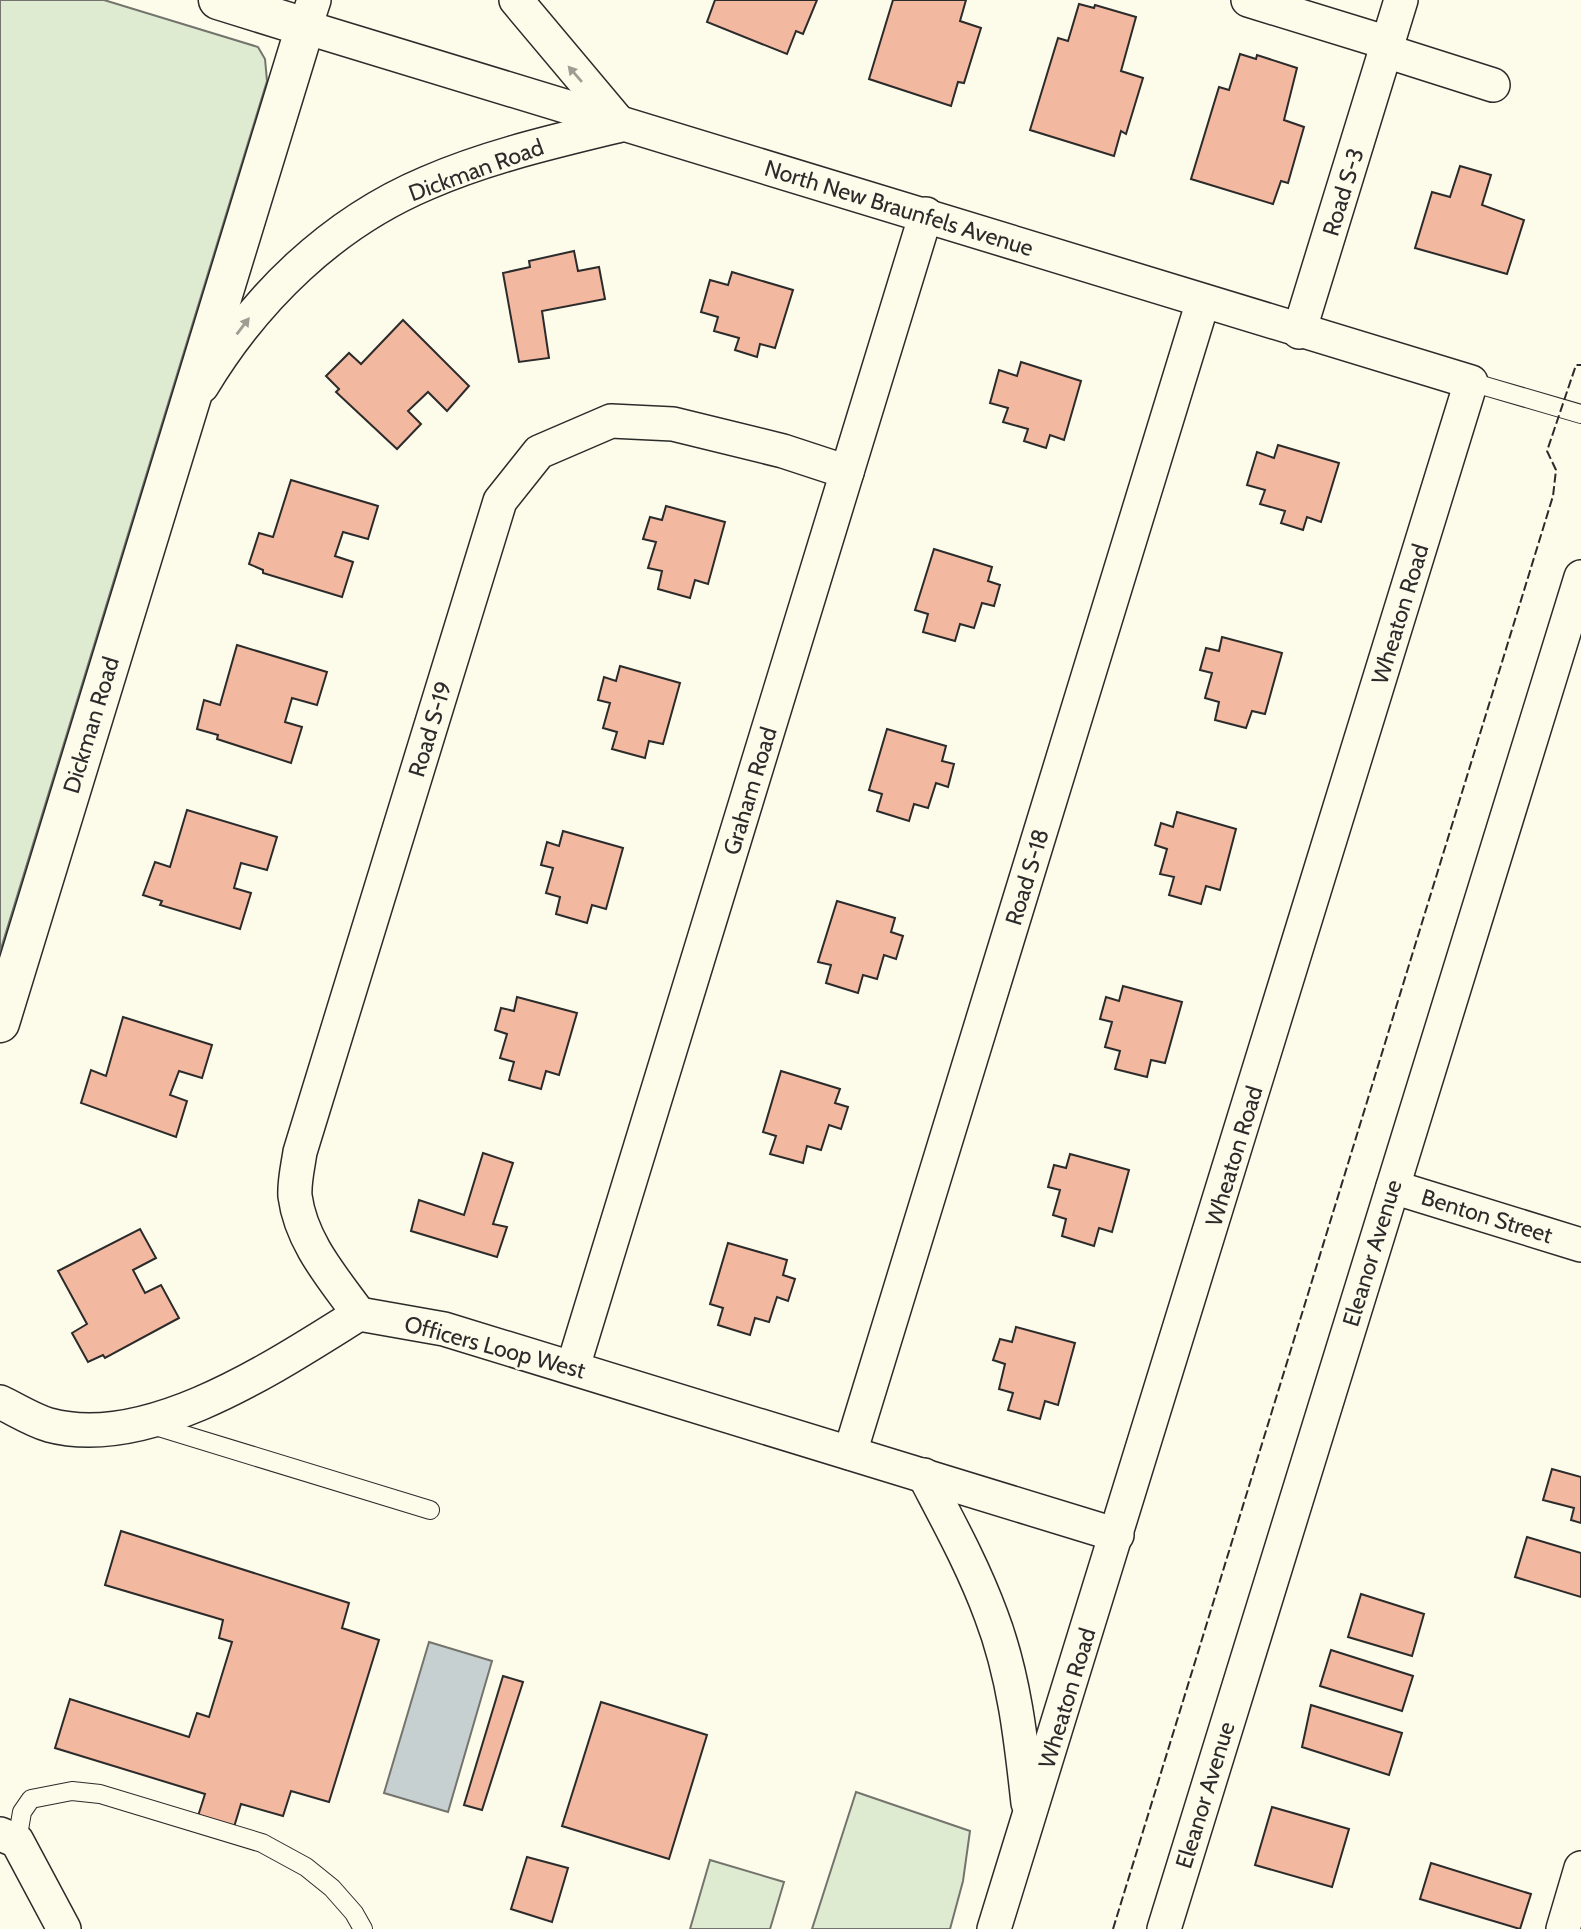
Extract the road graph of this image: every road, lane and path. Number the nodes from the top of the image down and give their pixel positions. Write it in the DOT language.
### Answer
graph roads {
  1 [pos="218,0"];
  2 [pos="516,0"];
  3 [pos="1248,0"];
  4 [pos="1401,0"];
  5 [pos="310,13"];
  6 [pos="1387,47"];
  7 [pos="1493,85"];
  8 [pos="621,125"];
  9 [pos="926,214"];
  10 [pos="1203,301"];
  11 [pos="1299,332"];
  12 [pos="1471,382"];
  13 [pos="1581,414"];
  14 [pos="183,427"];
  15 [pos="847,472"];
  16 [pos="1581,577"];
  17 [pos="0,1023"];
  18 [pos="1393,1187"];
  19 [pos="1581,1245"];
  20 [pos="359,1314"];
  21 [pos="573,1367"];
  22 [pos="0,1402"];
  23 [pos="143,1423"];
  24 [pos="850,1453"];
  25 [pos="925,1475"];
  26 [pos="430,1510"];
  27 [pos="1117,1535"];
  28 [pos="1030,1817"];
  29 [pos="8,1838"];
  30 [pos="1581,1868"];
  31 [pos="64,1929"];
  32 [pos="363,1929"];
  33 [pos="995,1929"];
  34 [pos="1164,1929"];
  35 [pos="1563,1929"];
  1 -- 5 [label="street, North New Braunfels Avenue"];
  8 -- 2 [label="street, one-way"];
  3 -- 6 [label="street"];
  4 -- 6 [label="street, Road S-3"];
  5 -- 8 [label="street, North New Braunfels Avenue"];
  5 -- 14 [label="street, Dickman Road"];
  6 -- 7 [label="street"];
  6 -- 11 [label="street, Road S-3"];
  8 -- 9 [label="street, North New Braunfels Avenue"];
  14 -- 8 [label="street, Dickman Road, one-way"];
  9 -- 10 [label="street, North New Braunfels Avenue"];
  9 -- 15 [label="street, Graham Road"];
  10 -- 11 [label="street, North New Braunfels Avenue"];
  10 -- 24 [label="street, Road S-18"];
  11 -- 12 [label="street, North New Braunfels Avenue"];
  12 -- 13 [label="lane, North New Braunfels Avenue"];
  12 -- 27 [label="street, Wheaton Road"];
  14 -- 17 [label="street, Dickman Road"];
  15 -- 20 [label="street, Road S-19"];
  15 -- 21 [label="street, Graham Road"];
  16 -- 18 [label="street, Eleanor Avenue"];
  18 -- 19 [label="street, Benton Street"];
  18 -- 34 [label="street, Eleanor Avenue"];
  20 -- 21 [label="street, Officers Loop West"];
  20 -- 23 [label="street"];
  21 -- 24 [label="street, Officers Loop West"];
  22 -- 23 [label="street"];
  23 -- 26 [label="lane"];
  24 -- 25 [label="street, Officers Loop West"];
  25 -- 27 [label="street, Officers Loop West"];
  25 -- 28 [label="street"];
  27 -- 28 [label="street, Wheaton Road"];
  28 -- 33 [label="street, Wheaton Road"];
  29 -- 31 [label="street"];
  29 -- 32 [label="lane"];
  30 -- 35 [label="street"];
}
